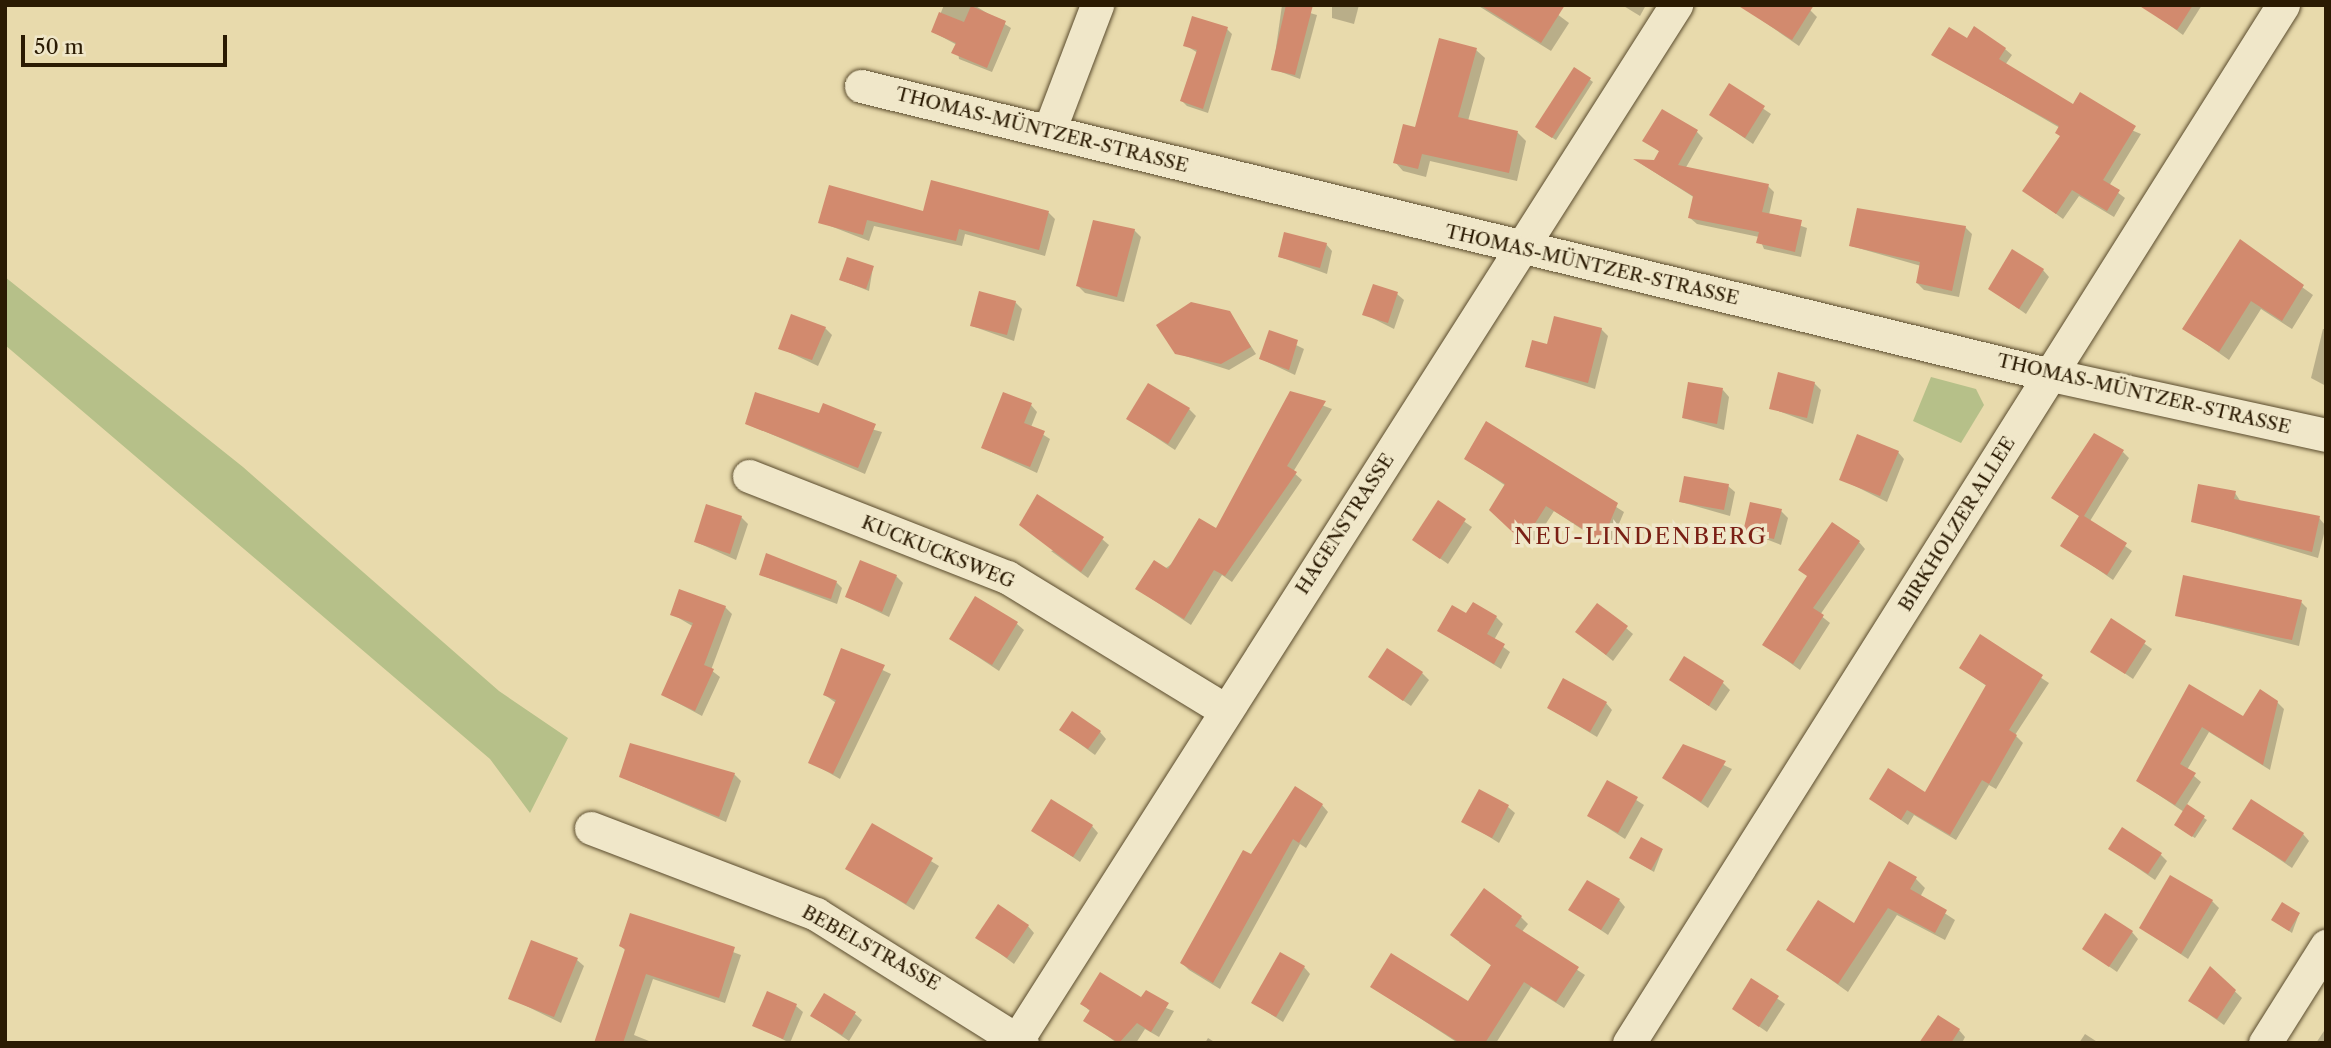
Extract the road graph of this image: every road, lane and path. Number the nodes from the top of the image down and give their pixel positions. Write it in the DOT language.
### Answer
graph roads {
  1 [pos="1097,5"];
  2 [pos="1676,5"];
  3 [pos="2283,5"];
  4 [pos="861,86"];
  5 [pos="1049,131"];
  6 [pos="1522,248"];
  7 [pos="2051,375"];
  8 [pos="2326,435"];
  9 [pos="749,477"];
  10 [pos="1225,710"];
  11 [pos="591,828"];
  12 [pos="2326,946"];
  13 [pos="1018,1042"];
  14 [pos="1629,1043"];
  15 [pos="2265,1043"];
  1 -- 5 [label="street"];
  2 -- 6 [label="street, HAGENSTRASSE"];
  3 -- 7 [label="street, BIRKHOLZER ALLEE"];
  4 -- 5 [label="street, THOMAS-MÜNTZER-STRASSE"];
  5 -- 6 [label="street, THOMAS-MÜNTZER-STRASSE"];
  6 -- 7 [label="street, THOMAS-MÜNTZER-STRASSE"];
  6 -- 10 [label="street, HAGENSTRASSE"];
  7 -- 8 [label="street, THOMAS-MÜNTZER-STRASSE"];
  7 -- 14 [label="street, BIRKHOLZER ALLEE"];
  9 -- 10 [label="street, KUCKUCKSWEG"];
  10 -- 13 [label="street, HAGENSTRASSE"];
  11 -- 13 [label="street, BEBELSTRASSE"];
  12 -- 15 [label="street"];
}
